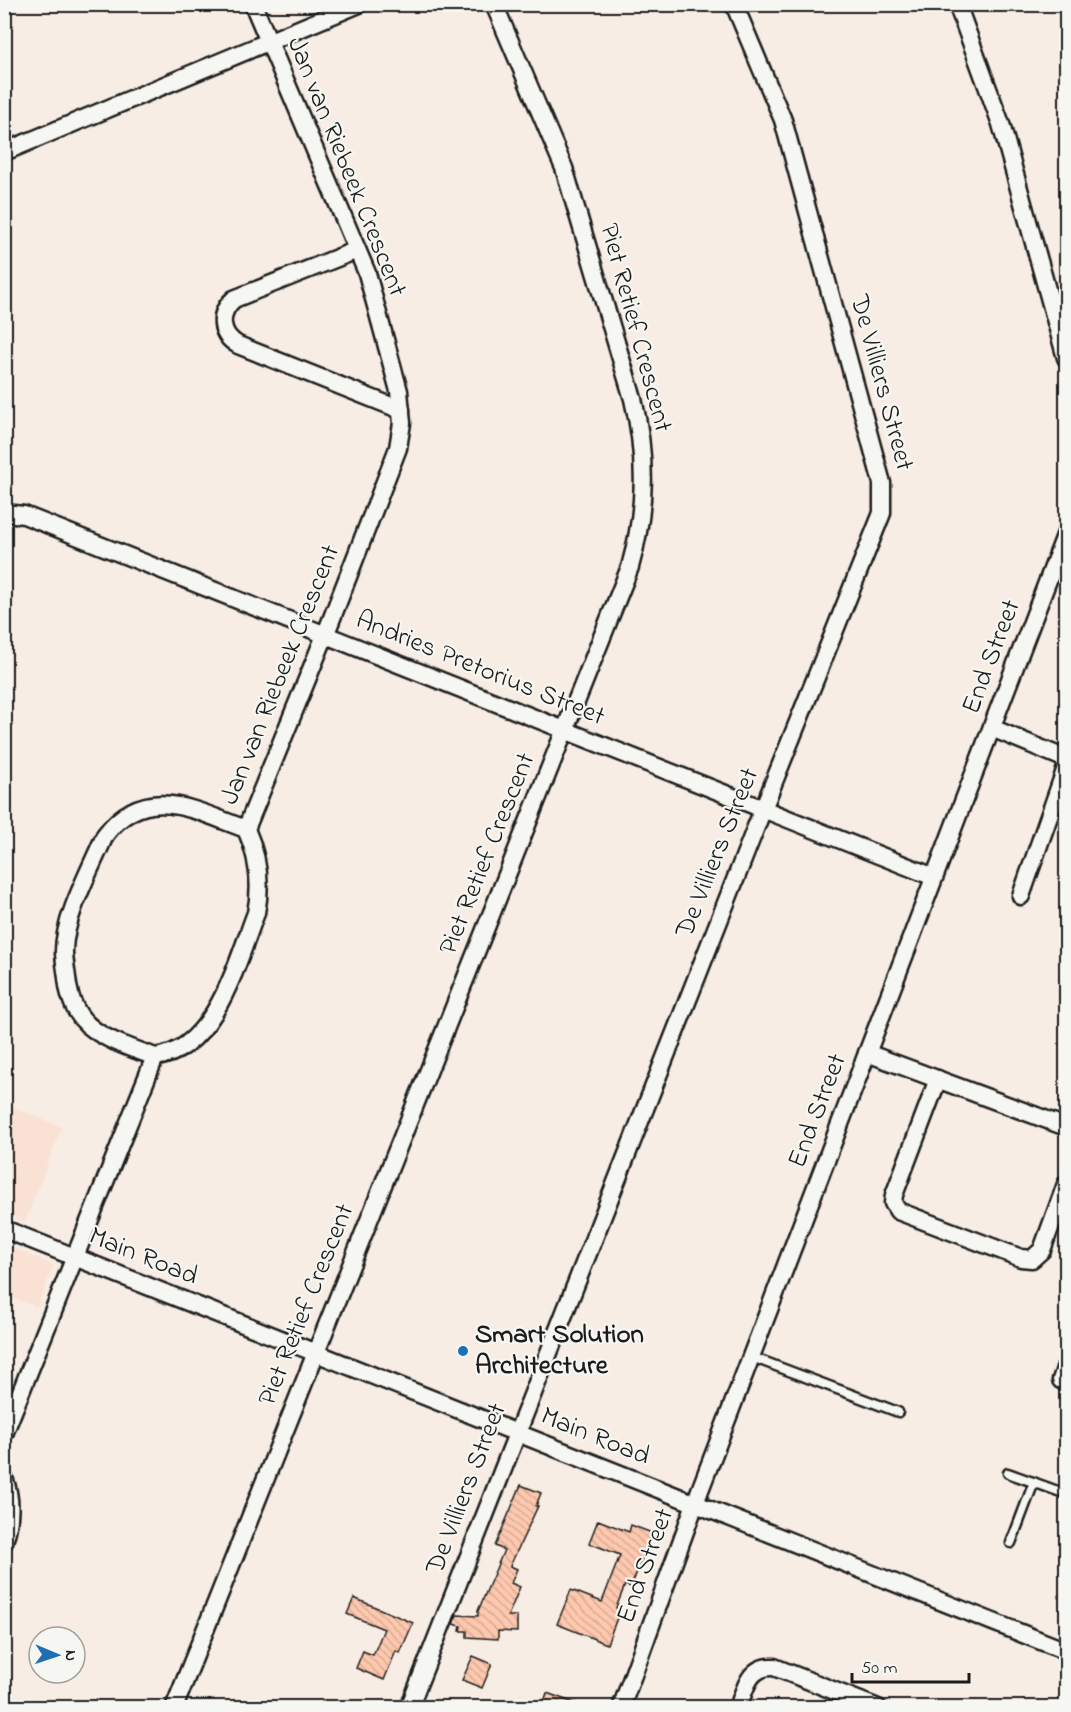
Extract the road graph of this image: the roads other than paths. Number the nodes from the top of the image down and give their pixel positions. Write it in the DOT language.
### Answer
graph roads {
  1 [pos="253,4"];
  2 [pos="359,4"];
  3 [pos="494,4"];
  4 [pos="734,4"];
  5 [pos="957,4"];
  6 [pos="268,42"];
  7 [pos="4,152"];
  8 [pos="357,250"];
  9 [pos="1066,358"];
  10 [pos="401,410"];
  11 [pos="4,513"];
  12 [pos="1066,533"];
  13 [pos="325,635"];
  14 [pos="992,728"];
  15 [pos="565,730"];
  16 [pos="1066,759"];
  17 [pos="1066,768"];
  18 [pos="763,809"];
  19 [pos="246,829"];
  20 [pos="934,877"];
  21 [pos="1021,896"];
  22 [pos="867,1053"];
  23 [pos="155,1057"];
  24 [pos="938,1079"];
  25 [pos="1066,1127"];
  26 [pos="1066,1184"];
  27 [pos="4,1229"];
  28 [pos="75,1257"];
  29 [pos="316,1353"];
  30 [pos="752,1357"];
  31 [pos="898,1412"];
  32 [pos="516,1433"];
  33 [pos="4,1434"];
  34 [pos="1008,1473"];
  35 [pos="4,1478"];
  36 [pos="1034,1482"];
  37 [pos="1066,1494"];
  38 [pos="696,1505"];
  39 [pos="4,1542"];
  40 [pos="1011,1543"];
  41 [pos="1066,1651"];
  42 [pos="174,1707"];
  43 [pos="409,1707"];
  44 [pos="621,1707"];
  45 [pos="738,1707"];
  46 [pos="878,1707"];
  1 -- 6 [label="street, Jan van Riebeek Crescent"];
  2 -- 6 [label="street"];
  3 -- 15 [label="street, Piet Retief Crescent"];
  4 -- 18 [label="street, De Villiers Street"];
  5 -- 9 [label="street"];
  6 -- 7 [label="street"];
  6 -- 8 [label="street, Jan van Riebeek Crescent"];
  8 -- 10 [label="street, Jan van Riebeek Crescent"];
  8 -- 10 [label="street"];
  10 -- 13 [label="street, Jan van Riebeek Crescent"];
  11 -- 13 [label="street, Andries Pretorius Street"];
  12 -- 14 [label="street, End Street"];
  13 -- 15 [label="street, Andries Pretorius Street"];
  13 -- 19 [label="street, Jan van Riebeek Crescent"];
  14 -- 16 [label="street"];
  14 -- 20 [label="street, End Street"];
  15 -- 18 [label="street, Andries Pretorius Street"];
  15 -- 29 [label="street, Piet Retief Crescent"];
  17 -- 21 [label="street"];
  18 -- 20 [label="street, Andries Pretorius Street"];
  18 -- 32 [label="street, De Villiers Street"];
  19 -- 23 [label="street, Jan van Riebeek Crescent"];
  19 -- 23 [label="street"];
  20 -- 22 [label="street, End Street"];
  22 -- 24 [label="street"];
  22 -- 30 [label="street, End Street"];
  23 -- 28 [label="street"];
  24 -- 25 [label="street"];
  24 -- 26 [label="street"];
  27 -- 28 [label="street, Main Road"];
  28 -- 29 [label="street, Main Road"];
  28 -- 33 [label="street"];
  29 -- 32 [label="street, Main Road"];
  29 -- 42 [label="street, Piet Retief Crescent"];
  30 -- 31 [label="lane"];
  30 -- 38 [label="street, End Street"];
  32 -- 38 [label="street, Main Road"];
  32 -- 43 [label="street, De Villiers Street"];
  34 -- 36 [label="lane"];
  35 -- 39 [label="street"];
  36 -- 37 [label="lane"];
  36 -- 40 [label="lane"];
  38 -- 41 [label="street, Main Road"];
  38 -- 44 [label="street, End Street"];
  45 -- 46 [label="street"];
}
